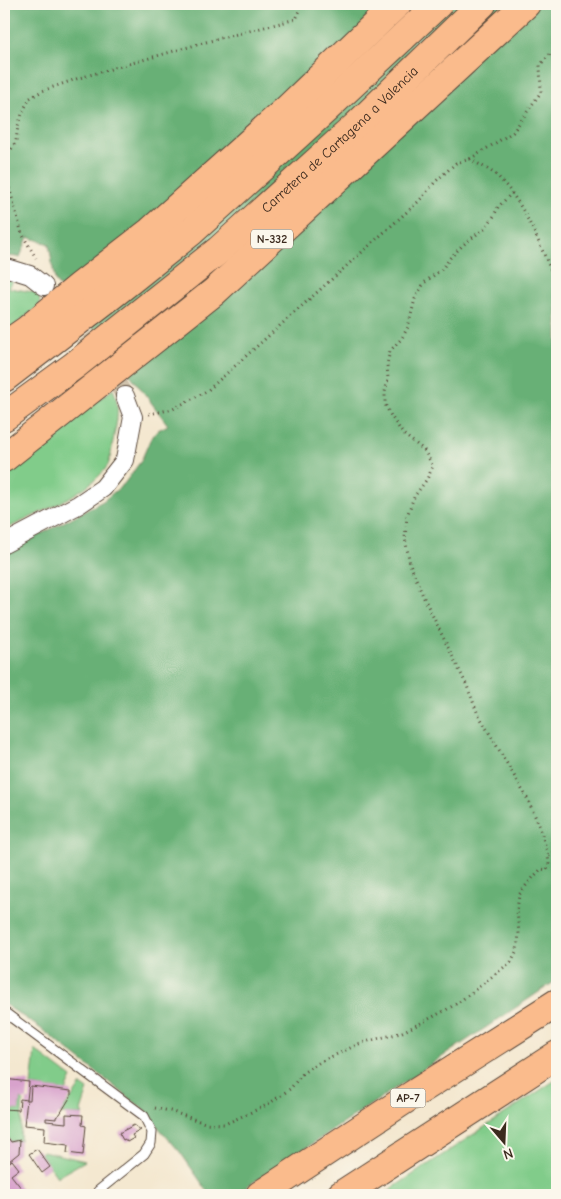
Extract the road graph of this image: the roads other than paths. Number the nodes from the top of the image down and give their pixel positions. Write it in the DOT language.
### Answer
graph roads {
  1 [pos="396,4"];
  2 [pos="438,4"];
  3 [pos="482,4"];
  4 [pos="526,4"];
  5 [pos="4,267"];
  6 [pos="44,286"];
  7 [pos="4,346"];
  8 [pos="4,378"];
  9 [pos="125,396"];
  10 [pos="4,417"];
  11 [pos="4,458"];
  12 [pos="4,544"];
  13 [pos="557,1003"];
  14 [pos="4,1012"];
  15 [pos="557,1055"];
  16 [pos="98,1191"];
  17 [pos="260,1195"];
  18 [pos="341,1195"];
  1 -- 7 [label="highway"];
  2 -- 8 [label="highway"];
  3 -- 10 [label="highway, Carretera de Cartagena a Valencia / N-332"];
  4 -- 11 [label="highway, N-332"];
  5 -- 6 [label="street"];
  9 -- 12 [label="street"];
  13 -- 17 [label="highway, AP-7"];
  14 -- 16 [label="lane"];
  15 -- 18 [label="highway"];
}
